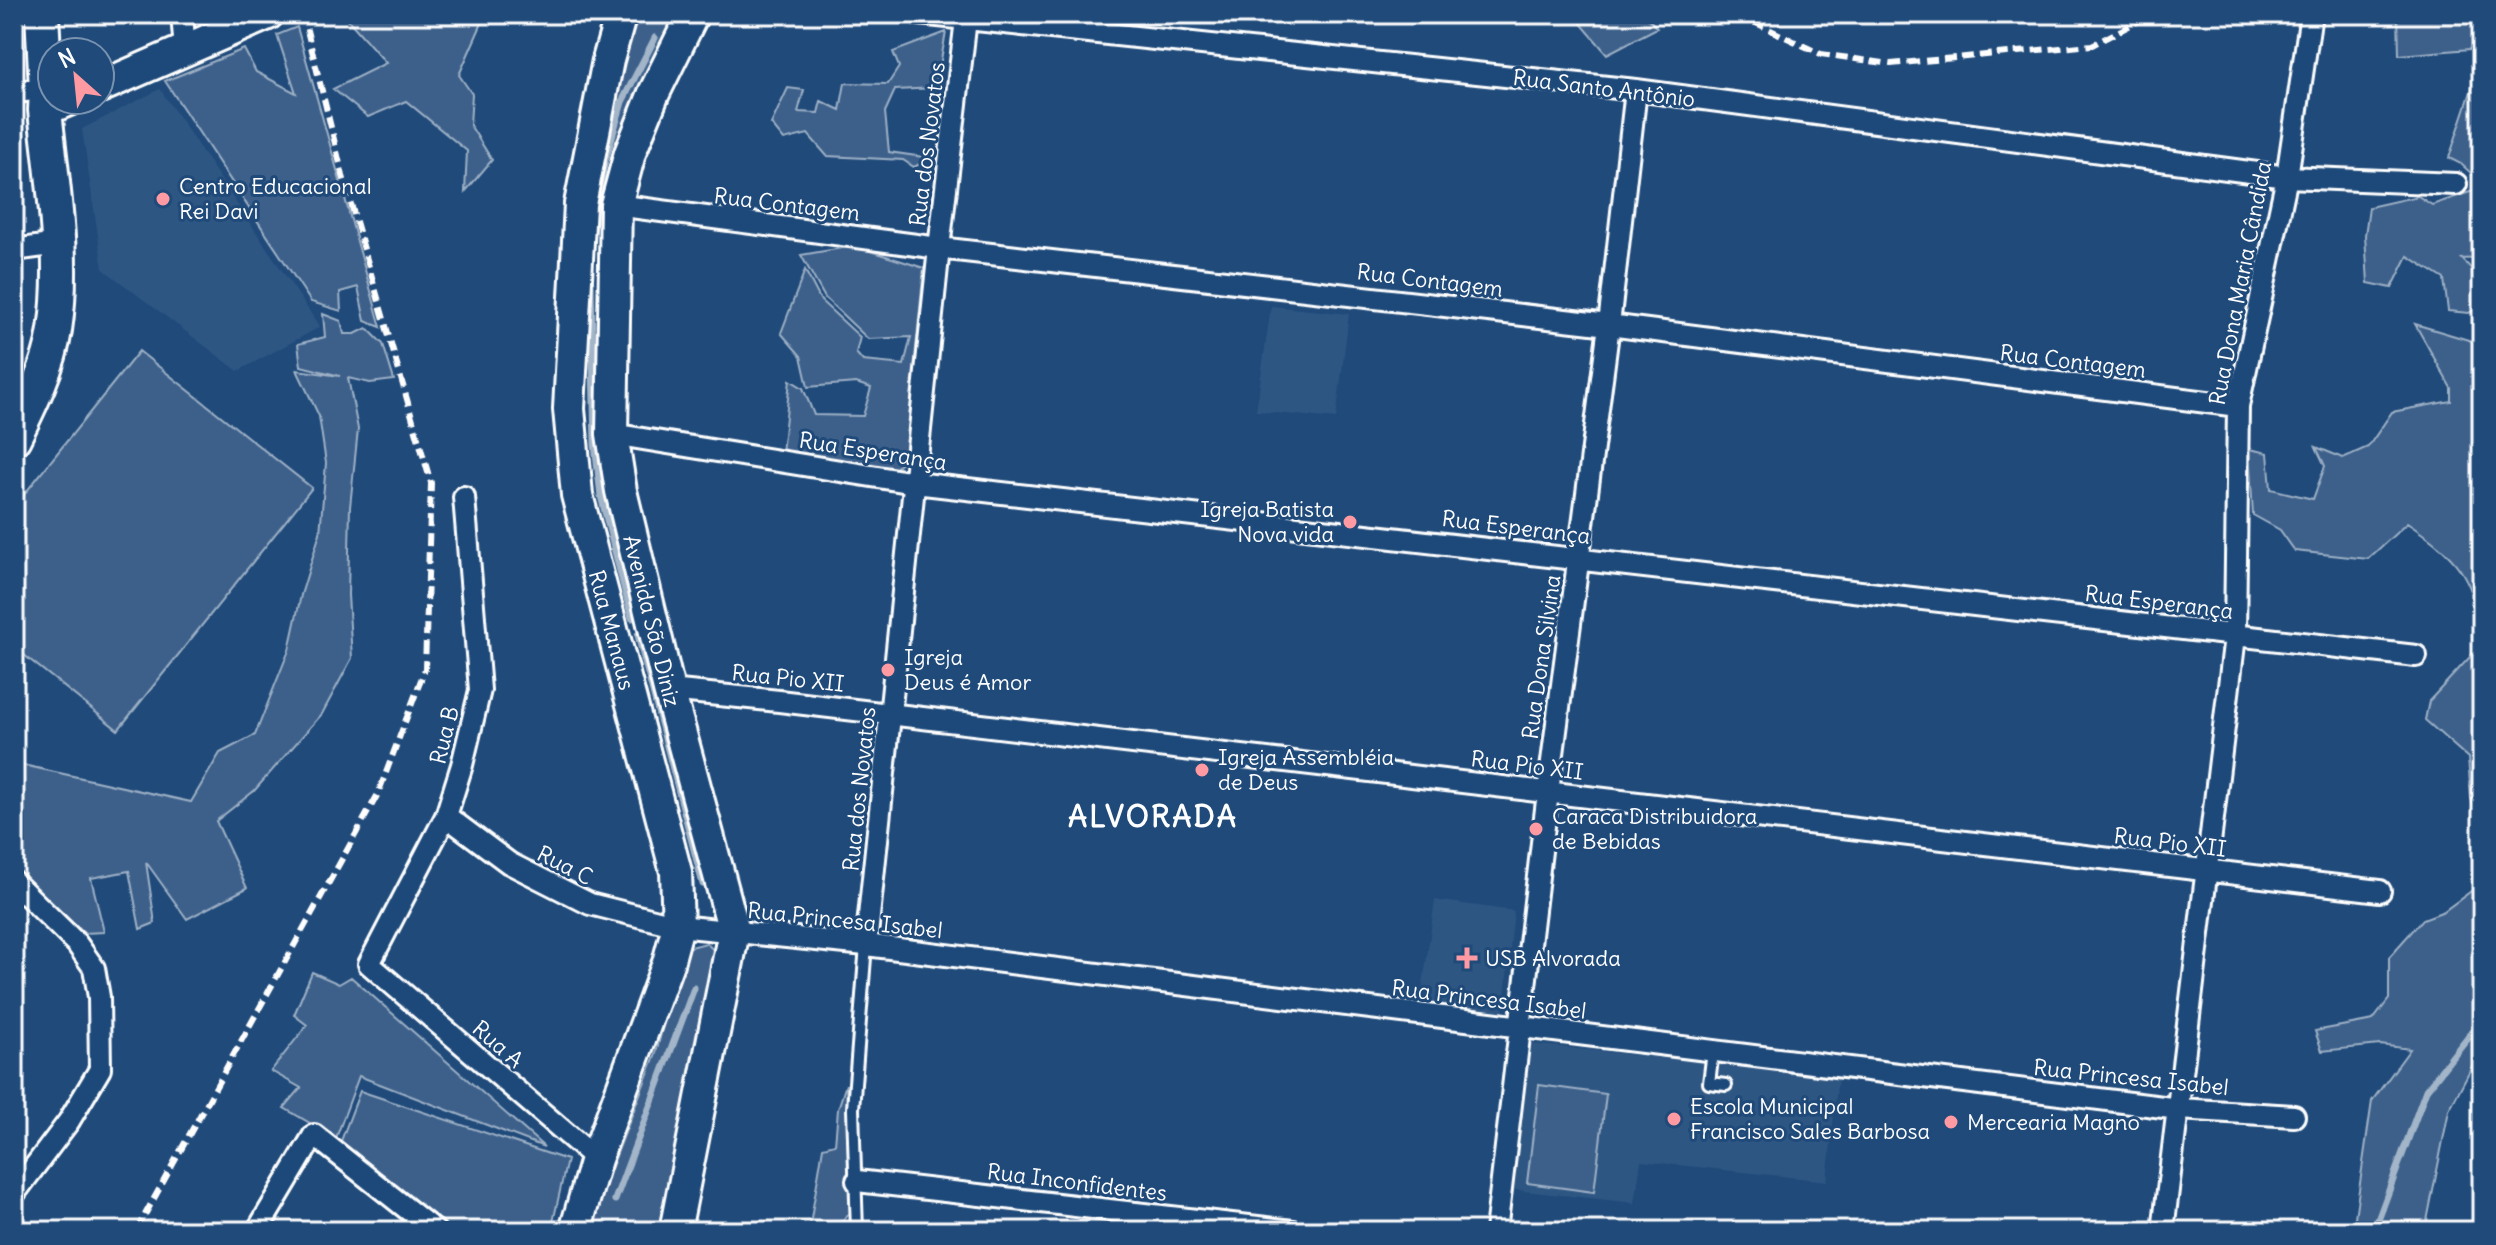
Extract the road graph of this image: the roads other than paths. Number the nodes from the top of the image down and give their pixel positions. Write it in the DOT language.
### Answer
graph roads {
  1 [pos="42,14"];
  2 [pos="182,14"];
  3 [pos="268,14"];
  4 [pos="621,14"];
  5 [pos="693,14"];
  6 [pos="919,14"];
  7 [pos="2311,14"];
  8 [pos="966,19"];
  9 [pos="45,36"];
  10 [pos="185,51"];
  11 [pos="116,80"];
  12 [pos="1636,90"];
  13 [pos="14,92"];
  14 [pos="36,97"];
  15 [pos="54,116"];
  16 [pos="2287,177"];
  17 [pos="2456,184"];
  18 [pos="616,205"];
  19 [pos="58,244"];
  20 [pos="939,248"];
  21 [pos="14,250"];
  22 [pos="1609,325"];
  23 [pos="2238,406"];
  24 [pos="612,434"];
  25 [pos="14,438"];
  26 [pos="915,483"];
  27 [pos="464,497"];
  28 [pos="1579,558"];
  29 [pos="2235,636"];
  30 [pos="2416,656"];
  31 [pos="669,690"];
  32 [pos="892,714"];
  33 [pos="1548,792"];
  34 [pos="446,816"];
  35 [pos="2207,871"];
  36 [pos="14,882"];
  37 [pos="2380,891"];
  38 [pos="678,926"];
  39 [pos="734,931"];
  40 [pos="866,945"];
  41 [pos="369,964"];
  42 [pos="1520,1027"];
  43 [pos="1713,1051"];
  44 [pos="1726,1085"];
  45 [pos="2179,1109"];
  46 [pos="2294,1116"];
  47 [pos="596,1159"];
  48 [pos="857,1181"];
  49 [pos="14,1194"];
  50 [pos="257,1231"];
  51 [pos="435,1231"];
  52 [pos="575,1231"];
  53 [pos="675,1231"];
  54 [pos="857,1231"];
  55 [pos="1293,1231"];
  56 [pos="1496,1231"];
  57 [pos="2163,1231"];
  1 -- 9 [label="main road"];
  2 -- 10 [label="street"];
  3 -- 10 [label="street"];
  4 -- 38 [label="street, Rua Manaus"];
  5 -- 18 [label="street, Avenida São Diniz"];
  6 -- 8 [label="street, Rua Santo Antônio"];
  7 -- 16 [label="street, Rua Dona Maria Cândida"];
  8 -- 12 [label="street, Rua Santo Antônio"];
  8 -- 20 [label="street, Rua dos Novatos"];
  10 -- 11 [label="street"];
  12 -- 16 [label="street, Rua Santo Antônio"];
  12 -- 22 [label="street, Rua Dona Silvina"];
  13 -- 14 [label="street"];
  15 -- 19 [label="main road"];
  16 -- 17 [label="street, Rua Santo Antônio"];
  16 -- 23 [label="street, Rua Dona Maria Cândida"];
  18 -- 20 [label="street, Rua Contagem"];
  18 -- 24 [label="street, Avenida São Diniz"];
  19 -- 21 [label="street"];
  19 -- 25 [label="main road"];
  20 -- 22 [label="street, Rua Contagem"];
  20 -- 26 [label="street, Rua dos Novatos"];
  22 -- 23 [label="street, Rua Contagem"];
  22 -- 28 [label="street, Rua Dona Silvina"];
  23 -- 29 [label="street, Rua Dona Maria Cândida"];
  24 -- 26 [label="street, Rua Esperança"];
  24 -- 31 [label="street, Avenida São Diniz"];
  26 -- 28 [label="street, Rua Esperança"];
  26 -- 32 [label="street, Rua dos Novatos"];
  27 -- 34 [label="street, Rua B"];
  28 -- 29 [label="street, Rua Esperança"];
  28 -- 33 [label="street, Rua Dona Silvina"];
  29 -- 30 [label="street, Rua Esperança"];
  29 -- 35 [label="street, Rua Dona Maria Cândida"];
  31 -- 32 [label="street, Rua Pio XII"];
  31 -- 39 [label="street, Avenida São Diniz"];
  32 -- 33 [label="street, Rua Pio XII"];
  32 -- 40 [label="street, Rua dos Novatos"];
  33 -- 35 [label="street, Rua Pio XII"];
  33 -- 42 [label="street, Rua Dona Silvina"];
  34 -- 38 [label="street, Rua C"];
  34 -- 41 [label="street, Rua B"];
  35 -- 37 [label="street, Rua Pio XII"];
  35 -- 45 [label="street, Rua Dona Maria Cândida"];
  36 -- 49 [label="street"];
  38 -- 39 [label="street, Rua Princesa Isabel"];
  38 -- 47 [label="street, Rua Manaus"];
  39 -- 40 [label="street, Rua Princesa Isabel"];
  39 -- 53 [label="street, Avenida São Diniz"];
  40 -- 42 [label="street, Rua Princesa Isabel"];
  40 -- 48 [label="lane, Rua dos Novatos"];
  41 -- 47 [label="street, Rua A"];
  42 -- 43 [label="street, Rua Princesa Isabel"];
  42 -- 56 [label="street, Rua Dona Silvina"];
  43 -- 44 [label="lane"];
  43 -- 45 [label="street, Rua Princesa Isabel"];
  45 -- 46 [label="street, Rua Princesa Isabel"];
  45 -- 57 [label="street, Rua Dona Maria Cândida"];
  47 -- 52 [label="street, Rua Manaus"];
  48 -- 54 [label="lane, Rua dos Novatos"];
  48 -- 55 [label="street, Rua Inconfidentes"];
  50 -- 51 [label="street"];
}
